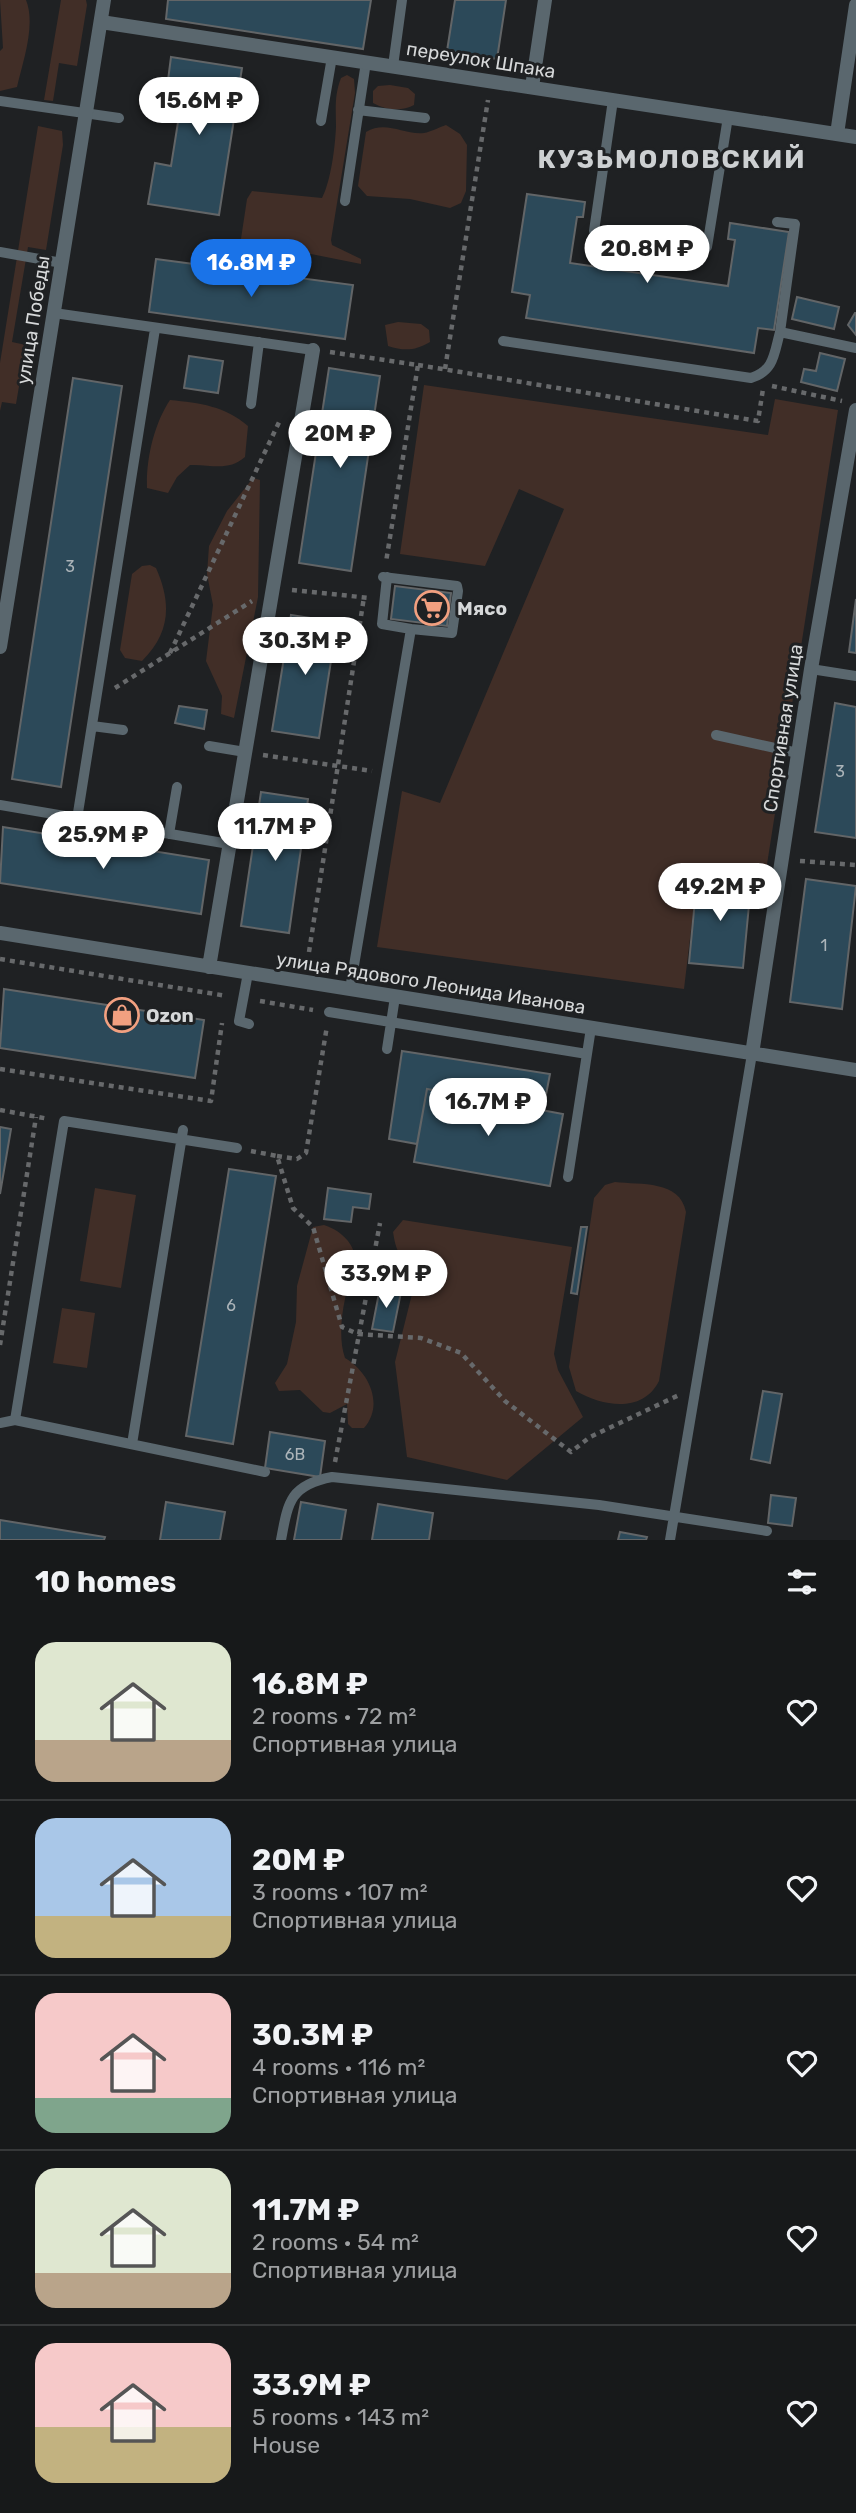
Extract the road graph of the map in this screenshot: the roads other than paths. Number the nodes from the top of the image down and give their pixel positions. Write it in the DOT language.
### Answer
graph roads {
  1 [pos="104,0"];
  2 [pos="402,0"];
  3 [pos="545,0"];
  4 [pos="856,5"];
  5 [pos="101,22"];
  6 [pos="332,57"];
  7 [pos="366,62"];
  8 [pos="393,66"];
  9 [pos="532,87"];
  10 [pos="613,100"];
  11 [pos="0,101"];
  12 [pos="358,110"];
  13 [pos="86,113"];
  14 [pos="728,117"];
  15 [pos="120,118"];
  16 [pos="425,118"];
  17 [pos="321,121"];
  18 [pos="837,134"];
  19 [pos="856,137"];
  20 [pos="345,201"];
  21 [pos="778,222"];
  22 [pos="0,252"];
  23 [pos="62,263"];
  24 [pos="54,313"];
  25 [pos="155,329"];
  26 [pos="779,332"];
  27 [pos="503,341"];
  28 [pos="259,342"];
  29 [pos="856,348"];
  30 [pos="313,350"];
  31 [pos="251,404"];
  32 [pos="856,410"];
  33 [pos="411,629"];
  34 [pos="0,647"];
  35 [pos="811,669"];
  36 [pos="856,676"];
  37 [pos="92,726"];
  38 [pos="123,730"];
  39 [pos="716,735"];
  40 [pos="209,746"];
  41 [pos="244,752"];
  42 [pos="798,753"];
  43 [pos="177,787"];
  44 [pos="0,805"];
  45 [pos="77,819"];
  46 [pos="169,834"];
  47 [pos="229,844"];
  48 [pos="0,933"];
  49 [pos="209,967"];
  50 [pos="248,973"];
  51 [pos="350,989"];
  52 [pos="395,997"];
  53 [pos="329,1012"];
  54 [pos="391,1023"];
  55 [pos="249,1024"];
  56 [pos="591,1028"];
  57 [pos="387,1049"];
  58 [pos="587,1054"];
  59 [pos="752,1054"];
  60 [pos="856,1070"];
  61 [pos="182,1135"];
  62 [pos="237,1148"];
  63 [pos="568,1177"];
  64 [pos="15,1420"];
  65 [pos="0,1423"];
  66 [pos="132,1444"];
  67 [pos="265,1472"];
  68 [pos="674,1517"];
  69 [pos="767,1531"];
  70 [pos="281,1540"];
  71 [pos="670,1540"];
  1 -- 5 [label="street, улица Победы"];
  2 -- 8 [label="lane"];
  3 -- 9 [label="street"];
  4 -- 18 [label="street"];
  5 -- 6 [label="street, переулок Шпака"];
  5 -- 13 [label="street, улица Победы"];
  6 -- 7 [label="street, переулок Шпака"];
  6 -- 17 [label="lane"];
  7 -- 8 [label="street, переулок Шпака"];
  7 -- 12 [label="lane"];
  8 -- 9 [label="street, переулок Шпака"];
  9 -- 10 [label="street, переулок Шпака"];
  10 -- 14 [label="street, переулок Шпака"];
  10 -- 14 [label="lane"];
  11 -- 13 [label="lane"];
  12 -- 16 [label="lane"];
  12 -- 20 [label="lane"];
  13 -- 15 [label="lane"];
  13 -- 23 [label="street, улица Победы"];
  14 -- 18 [label="street, переулок Шпака"];
  18 -- 19 [label="street, переулок Шпака"];
  21 -- 26 [label="lane"];
  22 -- 23 [label="lane"];
  23 -- 24 [label="street, улица Победы"];
  24 -- 25 [label="lane"];
  24 -- 34 [label="street, улица Победы"];
  25 -- 28 [label="lane"];
  25 -- 37 [label="lane"];
  26 -- 27 [label="lane"];
  26 -- 29 [label="lane"];
  28 -- 30 [label="lane"];
  28 -- 31 [label="lane"];
  30 -- 41 [label="street"];
  32 -- 35 [label="street, Спортивная улица"];
  33 -- 33 [label="lane"];
  33 -- 51 [label="lane"];
  35 -- 36 [label="lane"];
  35 -- 42 [label="street, Спортивная улица"];
  37 -- 38 [label="lane"];
  37 -- 45 [label="lane"];
  39 -- 42 [label="lane"];
  40 -- 41 [label="lane"];
  41 -- 47 [label="street"];
  42 -- 59 [label="street, Спортивная улица"];
  43 -- 46 [label="lane"];
  44 -- 45 [label="lane"];
  45 -- 46 [label="lane"];
  46 -- 47 [label="lane"];
  47 -- 49 [label="street"];
  48 -- 49 [label="street, улица Рядового Леонида Иванова"];
  49 -- 50 [label="street, улица Рядового Леонида Иванова"];
  50 -- 51 [label="street, улица Рядового Леонида Иванова"];
  50 -- 55 [label="lane"];
  51 -- 52 [label="street, улица Рядового Леонида Иванова"];
  52 -- 54 [label="lane"];
  52 -- 56 [label="street, улица Рядового Леонида Иванова"];
  53 -- 54 [label="lane"];
  54 -- 57 [label="lane"];
  54 -- 58 [label="lane"];
  56 -- 58 [label="lane"];
  56 -- 59 [label="street, улица Рядового Леонида Иванова"];
  58 -- 63 [label="lane"];
  59 -- 60 [label="street, улица Рядового Леонида Иванова"];
  59 -- 68 [label="lane"];
  61 -- 62 [label="lane"];
  61 -- 64 [label="lane"];
  61 -- 66 [label="lane"];
  64 -- 65 [label="lane"];
  64 -- 66 [label="lane"];
  66 -- 67 [label="lane"];
  68 -- 69 [label="lane"];
  68 -- 70 [label="lane"];
  68 -- 71 [label="lane"];
}
